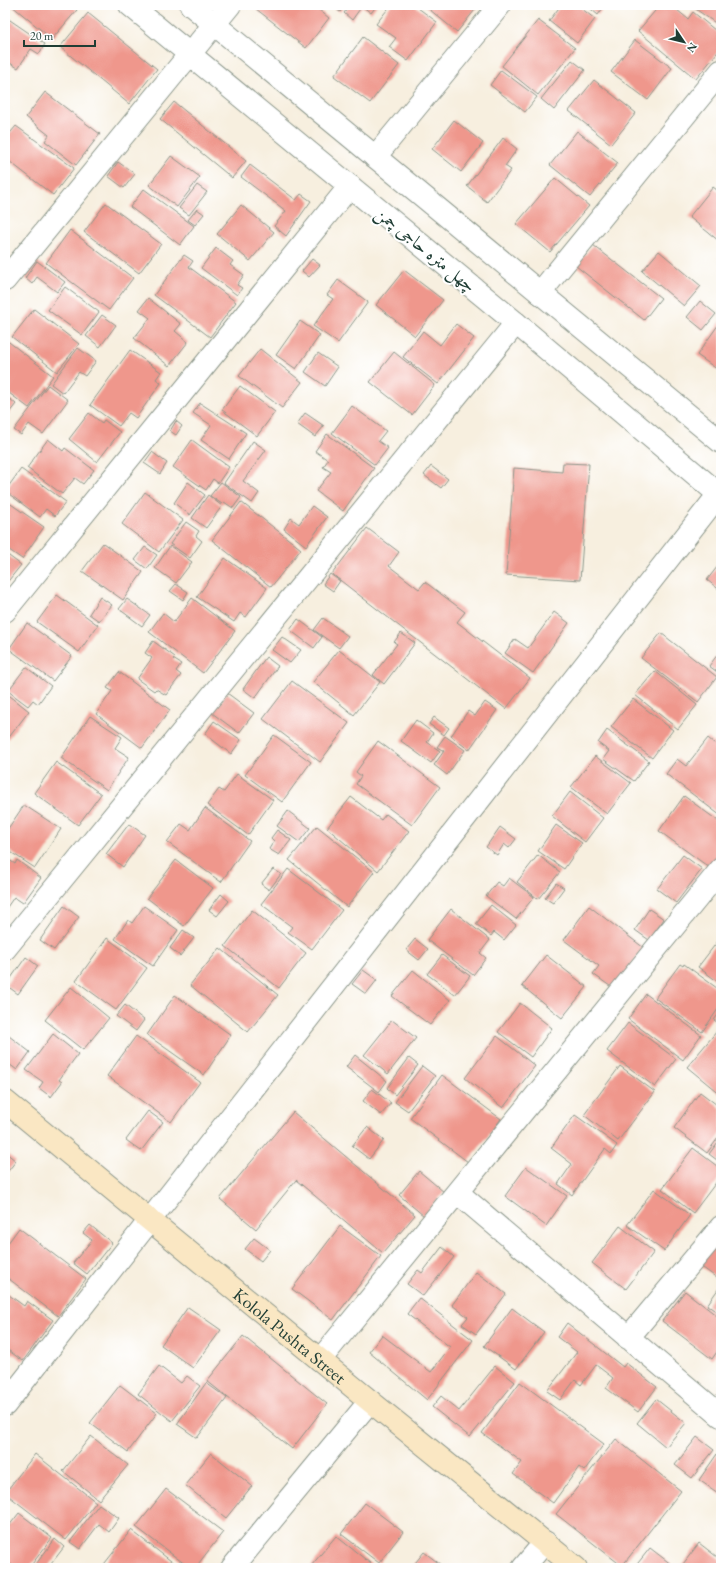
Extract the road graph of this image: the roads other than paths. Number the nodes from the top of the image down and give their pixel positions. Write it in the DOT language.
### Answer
graph roads {
  1 [pos="130,5"];
  2 [pos="191,5"];
  3 [pos="230,5"];
  4 [pos="500,5"];
  5 [pos="214,24"];
  6 [pos="190,54"];
  7 [pos="721,71"];
  8 [pos="375,157"];
  9 [pos="350,186"];
  10 [pos="5,280"];
  11 [pos="540,293"];
  12 [pos="516,323"];
  13 [pos="721,442"];
  14 [pos="720,495"];
  15 [pos="5,611"];
  16 [pos="721,869"];
  17 [pos="5,949"];
  18 [pos="5,1101"];
  19 [pos="458,1192"];
  20 [pos="150,1220"];
  21 [pos="721,1227"];
  22 [pos="628,1338"];
  23 [pos="320,1360"];
  24 [pos="370,1401"];
  25 [pos="5,1405"];
  26 [pos="721,1416"];
  27 [pos="545,1542"];
  28 [pos="232,1568"];
  29 [pos="523,1568"];
  30 [pos="576,1568"];
  1 -- 6 [label="street, چهل متره حاجی چمن"];
  2 -- 5 [label="street"];
  3 -- 5 [label="street"];
  4 -- 8 [label="street"];
  5 -- 6 [label="street"];
  5 -- 8 [label="street"];
  6 -- 9 [label="street, چهل متره حاجی چمن"];
  6 -- 10 [label="street"];
  7 -- 11 [label="street"];
  8 -- 11 [label="street"];
  9 -- 12 [label="street, چهل متره حاجی چمن"];
  9 -- 15 [label="street"];
  11 -- 13 [label="street"];
  12 -- 14 [label="street, چهل متره حاجی چمن"];
  12 -- 17 [label="street"];
  14 -- 20 [label="street"];
  16 -- 19 [label="street"];
  18 -- 20 [label="main road, Kolola Pushta Street"];
  19 -- 22 [label="street"];
  19 -- 23 [label="street"];
  20 -- 23 [label="main road, Kolola Pushta Street"];
  20 -- 25 [label="street"];
  21 -- 22 [label="street"];
  22 -- 26 [label="street"];
  23 -- 24 [label="main road, Kolola Pushta Street"];
  24 -- 27 [label="main road, Kolola Pushta Street"];
  24 -- 28 [label="street"];
  27 -- 29 [label="street"];
  27 -- 30 [label="main road, Kolola Pushta Street"];
}
